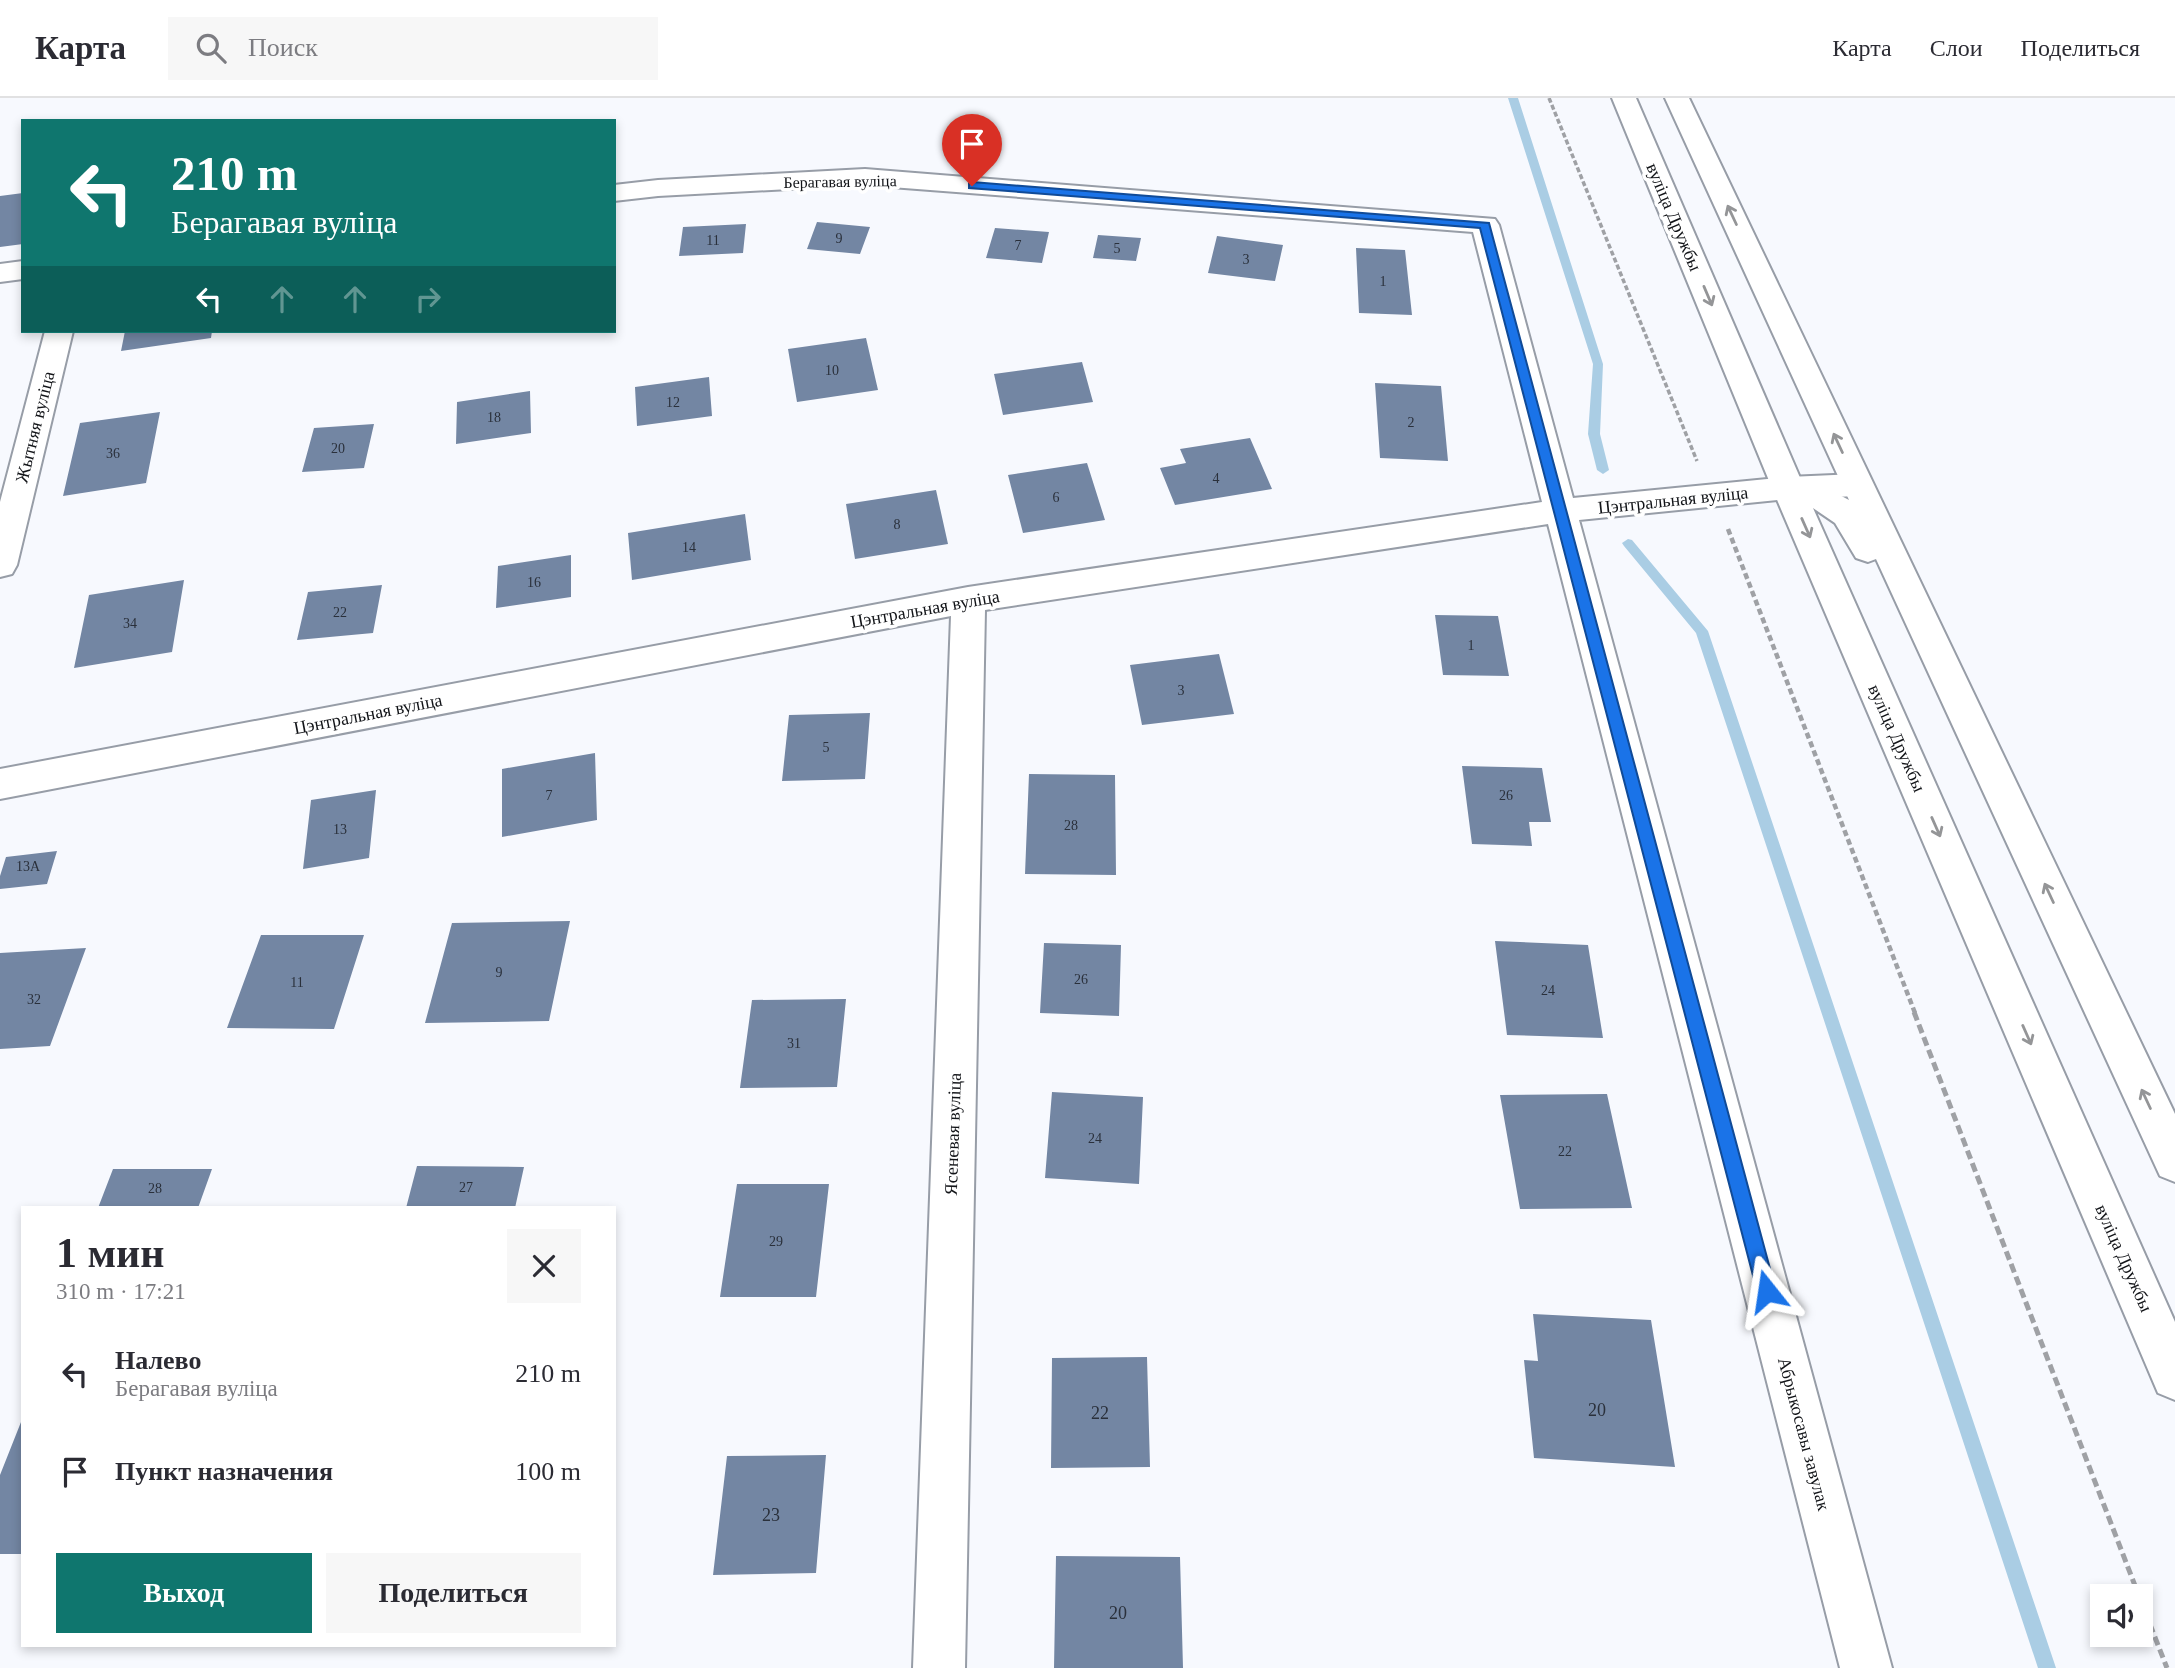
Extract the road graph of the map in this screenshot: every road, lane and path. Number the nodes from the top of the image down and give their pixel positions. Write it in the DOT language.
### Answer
graph roads {
  1 [pos="1549,98"];
  2 [pos="1624,98"];
  3 [pos="1677,98"];
  4 [pos="616,193"];
  5 [pos="1485,225"];
  6 [pos="21,270"];
  7 [pos="0,273"];
  8 [pos="58,333"];
  9 [pos="1697,462"];
  10 [pos="1857,485"];
  11 [pos="1788,488"];
  12 [pos="1560,511"];
  13 [pos="1724,518"];
  14 [pos="0,565"];
  15 [pos="968,600"];
  16 [pos="0,784"];
  17 [pos="2017,825"];
  18 [pos="2175,1161"];
  19 [pos="2175,1376"];
  20 [pos="2135,1584"];
  21 [pos="2153,1631"];
  22 [pos="939,1668"];
  23 [pos="1866,1668"];
  24 [pos="2167,1668"];
  1 -- 9 [label="path"];
  2 -- 11 [label="street, вуліца Дружбы, one-way"];
  10 -- 3 [label="street, one-way"];
  4 -- 5 [label="street, Берагавая вуліца"];
  5 -- 12 [label="street, Абрыкосавы завулак"];
  6 -- 7 [label="street"];
  8 -- 14 [label="street, Жытняя вуліца"];
  10 -- 11 [label="street, Цэнтральная вуліца"];
  10 -- 17 [label="street"];
  11 -- 12 [label="street, Цэнтральная вуліца"];
  11 -- 17 [label="street"];
  11 -- 19 [label="street, вуліца Дружбы, one-way"];
  12 -- 15 [label="street, Цэнтральная вуліца"];
  12 -- 23 [label="street, Абрыкосавы завулак"];
  13 -- 20 [label="path"];
  15 -- 16 [label="street, Цэнтральная вуліца"];
  15 -- 22 [label="street, Ясеневая вуліца"];
  18 -- 17 [label="street, one-way"];
  21 -- 24 [label="path"];
}
